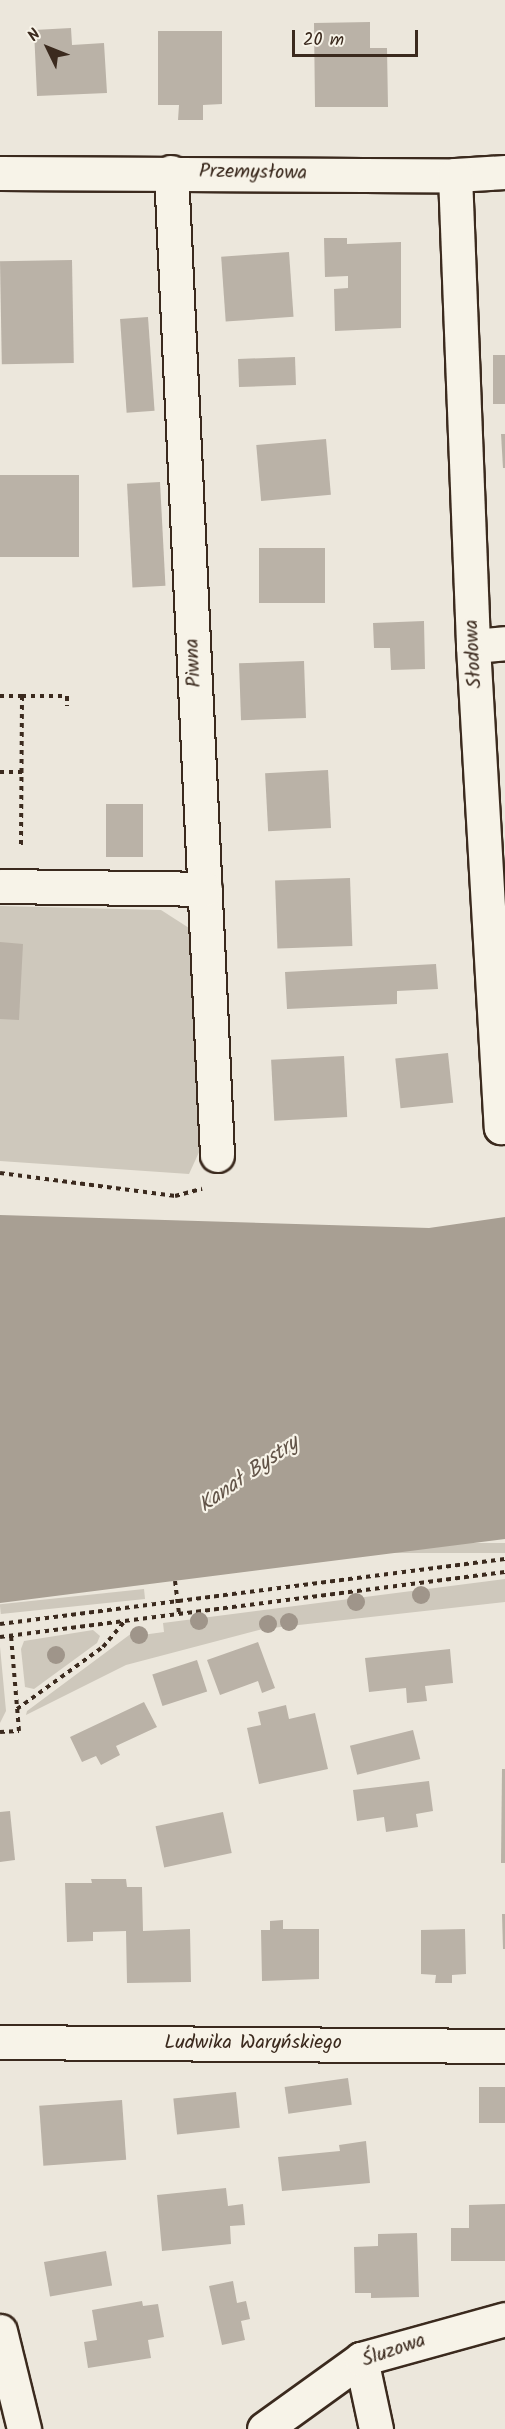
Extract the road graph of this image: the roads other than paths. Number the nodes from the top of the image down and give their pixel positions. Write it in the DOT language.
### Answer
graph roads {
  1 [pos="171,172"];
  2 [pos="505,172"];
  3 [pos="0,173"];
  4 [pos="455,175"];
  5 [pos="505,643"];
  6 [pos="473,646"];
  7 [pos="11,887"];
  8 [pos="205,889"];
  9 [pos="505,1127"];
  10 [pos="217,1155"];
  11 [pos="0,2042"];
  12 [pos="505,2046"];
  13 [pos="505,2319"];
  14 [pos="0,2331"];
  15 [pos="361,2359"];
  16 [pos="24,2429"];
  17 [pos="264,2429"];
  18 [pos="376,2429"];
  1 -- 3 [label="street, Przemysłowa"];
  1 -- 4 [label="street, Przemysłowa"];
  1 -- 8 [label="street, Piwna"];
  2 -- 4 [label="street, Przemysłowa"];
  4 -- 6 [label="street, Słodowa"];
  5 -- 6 [label="street"];
  6 -- 9 [label="street, Słodowa"];
  7 -- 8 [label="street"];
  8 -- 10 [label="street, Piwna"];
  11 -- 12 [label="street, Ludwika Waryńskiego"];
  13 -- 15 [label="street, Śluzowa"];
  14 -- 16 [label="street"];
  15 -- 17 [label="street, Śluzowa"];
  15 -- 18 [label="street"];
}
